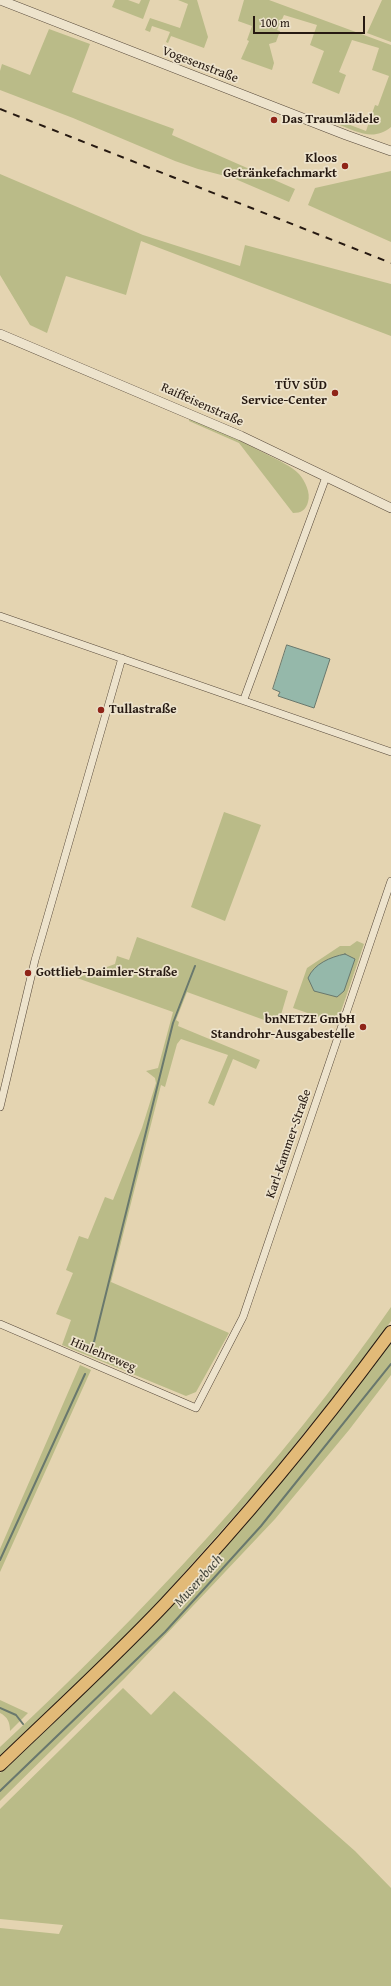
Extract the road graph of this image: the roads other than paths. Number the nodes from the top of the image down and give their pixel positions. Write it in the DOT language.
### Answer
graph roads {
  1 [pos="0,0"];
  2 [pos="390,148"];
  3 [pos="0,334"];
  4 [pos="326,476"];
  5 [pos="391,508"];
  6 [pos="0,616"];
  7 [pos="122,658"];
  8 [pos="244,699"];
  9 [pos="391,752"];
  10 [pos="391,881"];
  11 [pos="0,1107"];
  12 [pos="0,1324"];
  13 [pos="391,1332"];
  14 [pos="196,1408"];
  15 [pos="0,1765"];
  1 -- 2 [label="street, Vogesenstraße"];
  3 -- 4 [label="street, Raiffeisenstraße"];
  4 -- 5 [label="street, Raiffeisenstraße"];
  4 -- 8 [label="street"];
  6 -- 7 [label="street"];
  7 -- 8 [label="street"];
  7 -- 11 [label="street"];
  8 -- 9 [label="street"];
  10 -- 14 [label="street, Karl-Kammer-Straße"];
  12 -- 14 [label="street, Hinlehreweg"];
  13 -- 15 [label="main road"];
}
